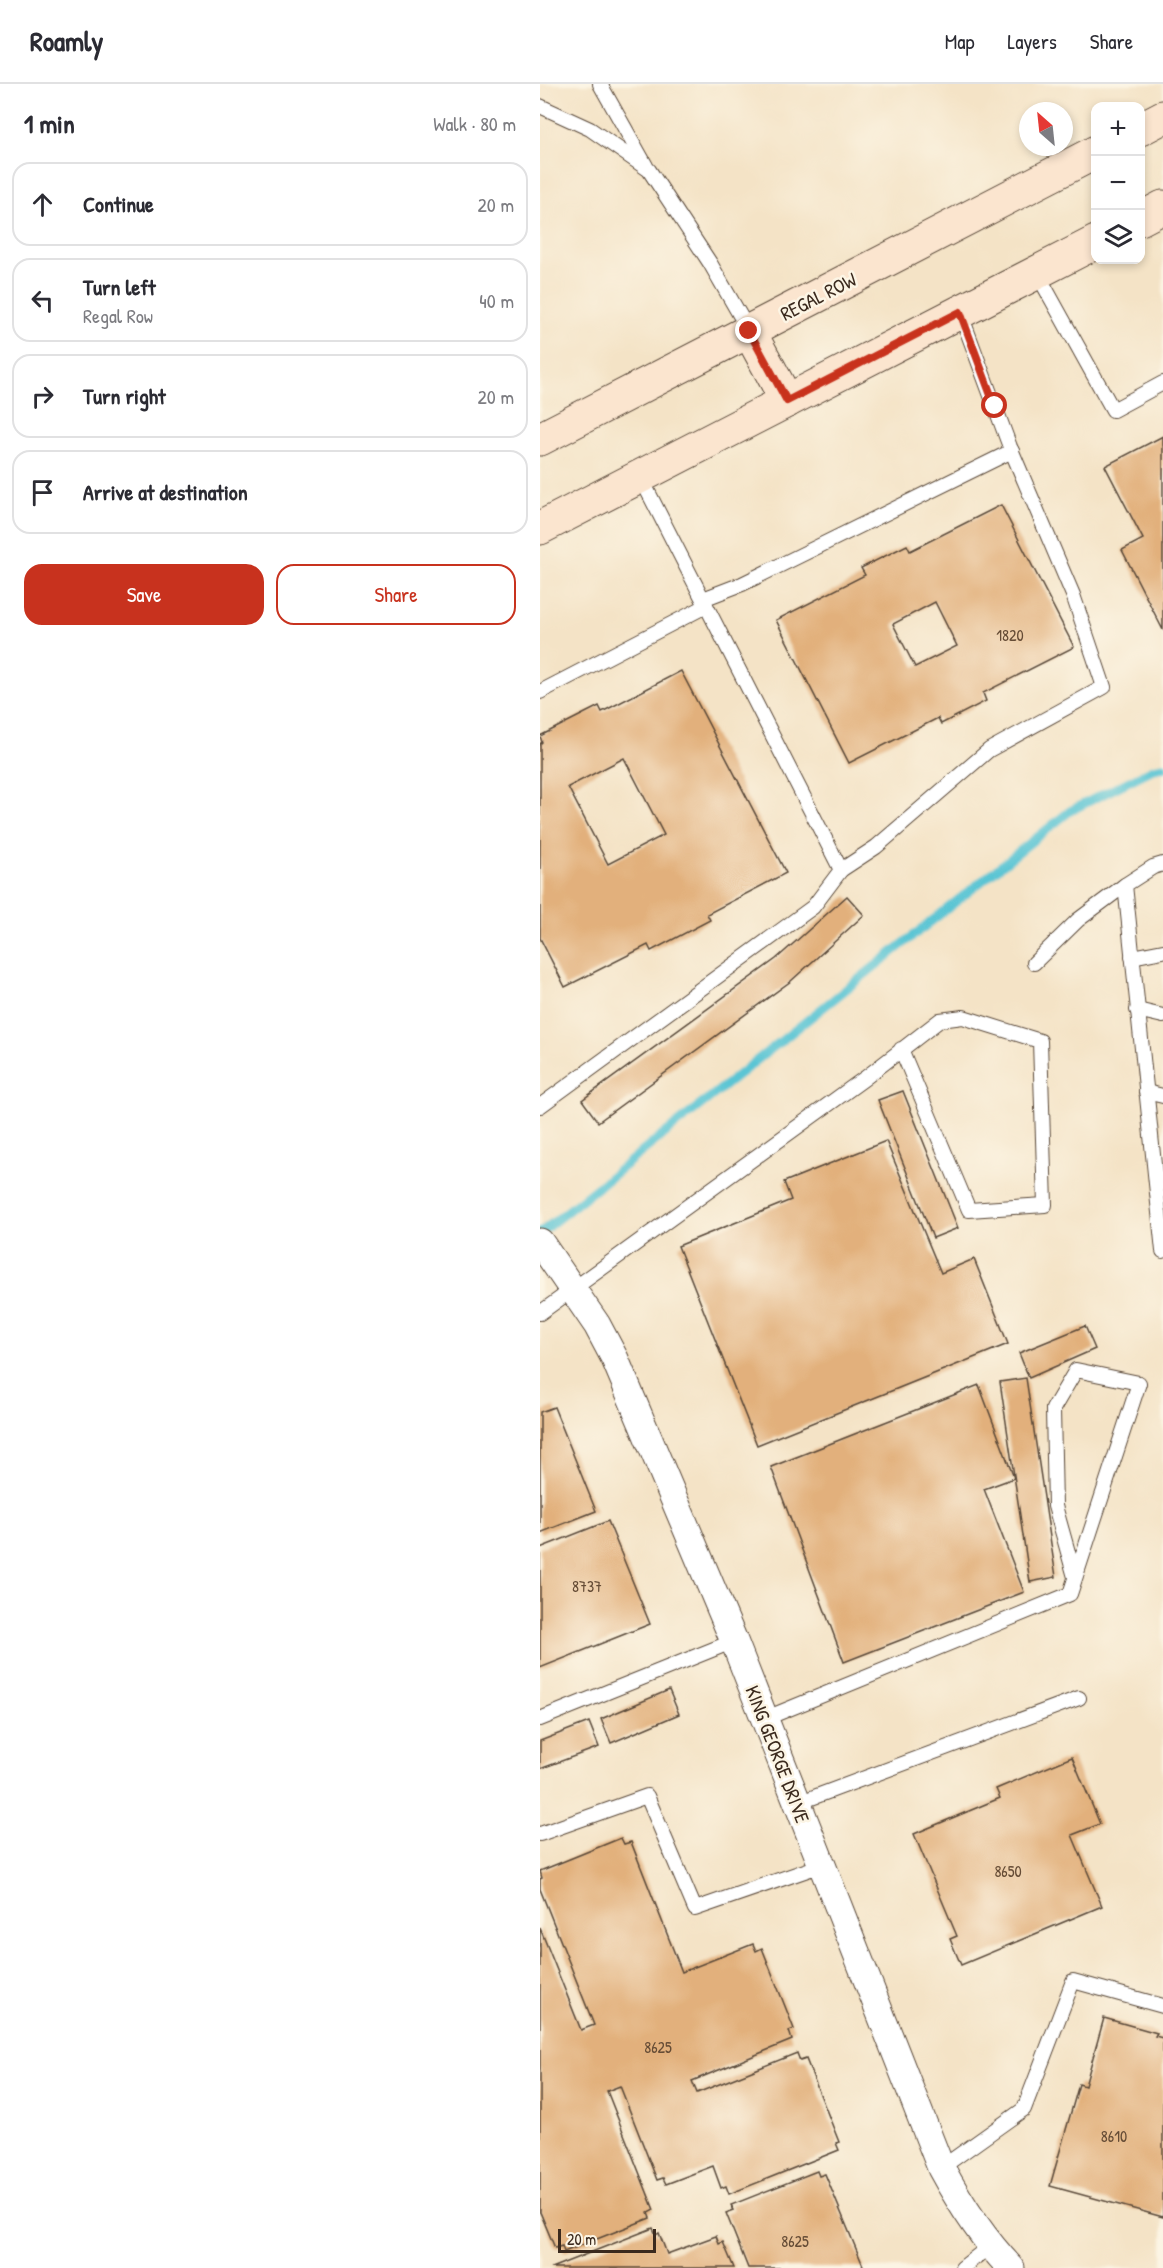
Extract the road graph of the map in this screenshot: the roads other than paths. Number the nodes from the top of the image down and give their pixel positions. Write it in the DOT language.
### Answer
graph roads {
  1 [pos="600,84"];
  2 [pos="540,106"];
  3 [pos="1163,117"];
  4 [pos="1145,126"];
  5 [pos="1091,154"];
  6 [pos="649,170"];
  7 [pos="1163,207"];
  8 [pos="1145,216"];
  9 [pos="1091,244"];
  10 [pos="1036,272"];
  11 [pos="960,312"];
  12 [pos="749,331"];
  13 [pos="1163,384"];
  14 [pos="787,401"];
  15 [pos="540,439"];
  16 [pos="1012,451"];
  17 [pos="640,476"];
  18 [pos="540,528"];
  19 [pos="704,602"];
  20 [pos="540,692"];
  21 [pos="1163,864"];
  22 [pos="841,870"];
  23 [pos="1125,885"];
  24 [pos="1163,951"];
  25 [pos="1132,957"];
  26 [pos="1034,963"];
  27 [pos="1137,1010"];
  28 [pos="1163,1016"];
  29 [pos="901,1049"];
  30 [pos="1146,1092"];
  31 [pos="1163,1096"];
  32 [pos="540,1106"];
  33 [pos="1160,1200"];
  34 [pos="540,1242"];
  35 [pos="1163,1251"];
  36 [pos="574,1291"];
  37 [pos="540,1313"];
  38 [pos="1075,1577"];
  39 [pos="734,1641"];
  40 [pos="1079,1698"];
  41 [pos="540,1719"];
  42 [pos="764,1719"];
  43 [pos="798,1803"];
  44 [pos="540,1834"];
  45 [pos="822,1865"];
  46 [pos="1163,2006"];
  47 [pos="941,2168"];
  48 [pos="990,2246"];
  49 [pos="962,2268"];
  50 [pos="1011,2268"];
  1 -- 6 [label="lane"];
  2 -- 6 [label="lane"];
  3 -- 4 [label="main road"];
  5 -- 12 [label="main road, REGAL ROW"];
  6 -- 12 [label="lane"];
  7 -- 8 [label="main road"];
  9 -- 10 [label="main road"];
  10 -- 11 [label="main road"];
  10 -- 13 [label="lane"];
  11 -- 14 [label="main road"];
  11 -- 16 [label="lane"];
  12 -- 14 [label="main road"];
  12 -- 15 [label="main road, REGAL ROW"];
  14 -- 17 [label="main road"];
  16 -- 19 [label="lane"];
  16 -- 22 [label="lane"];
  17 -- 18 [label="main road"];
  17 -- 19 [label="lane"];
  19 -- 20 [label="lane"];
  19 -- 22 [label="lane"];
  21 -- 23 [label="lane"];
  22 -- 32 [label="lane"];
  23 -- 25 [label="lane"];
  23 -- 26 [label="lane"];
  24 -- 25 [label="lane"];
  25 -- 27 [label="lane"];
  27 -- 28 [label="lane"];
  27 -- 30 [label="lane"];
  29 -- 29 [label="lane"];
  29 -- 36 [label="lane"];
  30 -- 31 [label="lane"];
  30 -- 33 [label="lane"];
  33 -- 35 [label="lane"];
  34 -- 36 [label="street, KING GEORGE DRIVE"];
  36 -- 37 [label="lane"];
  36 -- 39 [label="street, KING GEORGE DRIVE"];
  38 -- 38 [label="lane"];
  38 -- 42 [label="lane"];
  39 -- 41 [label="lane"];
  39 -- 42 [label="street, KING GEORGE DRIVE"];
  40 -- 43 [label="lane"];
  42 -- 43 [label="street, KING GEORGE DRIVE"];
  43 -- 45 [label="street, KING GEORGE DRIVE"];
  44 -- 45 [label="lane"];
  45 -- 47 [label="street, KING GEORGE DRIVE"];
  46 -- 47 [label="lane"];
  47 -- 48 [label="street, KING GEORGE DRIVE"];
  48 -- 49 [label="lane"];
  48 -- 50 [label="street, KING GEORGE DRIVE"];
}
